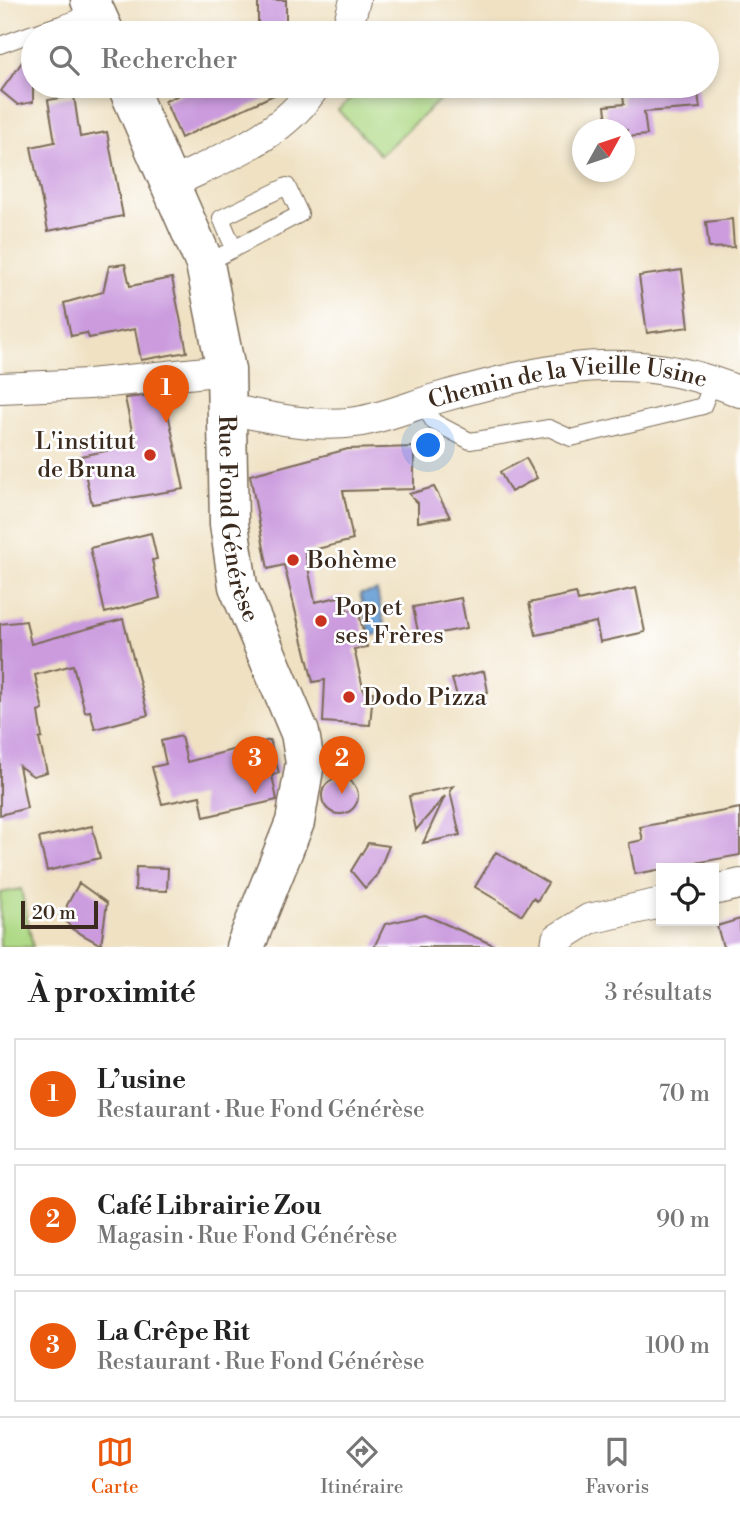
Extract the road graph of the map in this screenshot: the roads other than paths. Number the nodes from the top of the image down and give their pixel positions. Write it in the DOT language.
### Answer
graph roads {
  1 [pos="355,0"];
  2 [pos="97,15"];
  3 [pos="76,21"];
  4 [pos="349,21"];
  5 [pos="21,37"];
  6 [pos="0,45"];
  7 [pos="132,98"];
  8 [pos="308,98"];
  9 [pos="170,184"];
  10 [pos="220,257"];
  11 [pos="226,370"];
  12 [pos="727,387"];
  13 [pos="0,388"];
  14 [pos="421,403"];
  15 [pos="229,409"];
  16 [pos="740,884"];
  17 [pos="719,889"];
  18 [pos="656,904"];
  19 [pos="245,947"];
  20 [pos="556,947"];
  1 -- 4 [label="street"];
  2 -- 3 [label="lane"];
  5 -- 6 [label="lane"];
  7 -- 9 [label="street, Rue Fond Générèse"];
  8 -- 9 [label="street"];
  9 -- 10 [label="street, Rue Fond Générèse"];
  10 -- 10 [label="lane"];
  10 -- 11 [label="street, Rue Fond Générèse"];
  11 -- 13 [label="street"];
  11 -- 15 [label="street, Rue Fond Générèse"];
  12 -- 14 [label="street, Chemin de la Vieille Usine"];
  12 -- 14 [label="lane"];
  14 -- 15 [label="street, Chemin de la Vieille Usine"];
  15 -- 19 [label="street, Rue Fond Générèse"];
  16 -- 17 [label="street"];
  18 -- 20 [label="street"];
}
